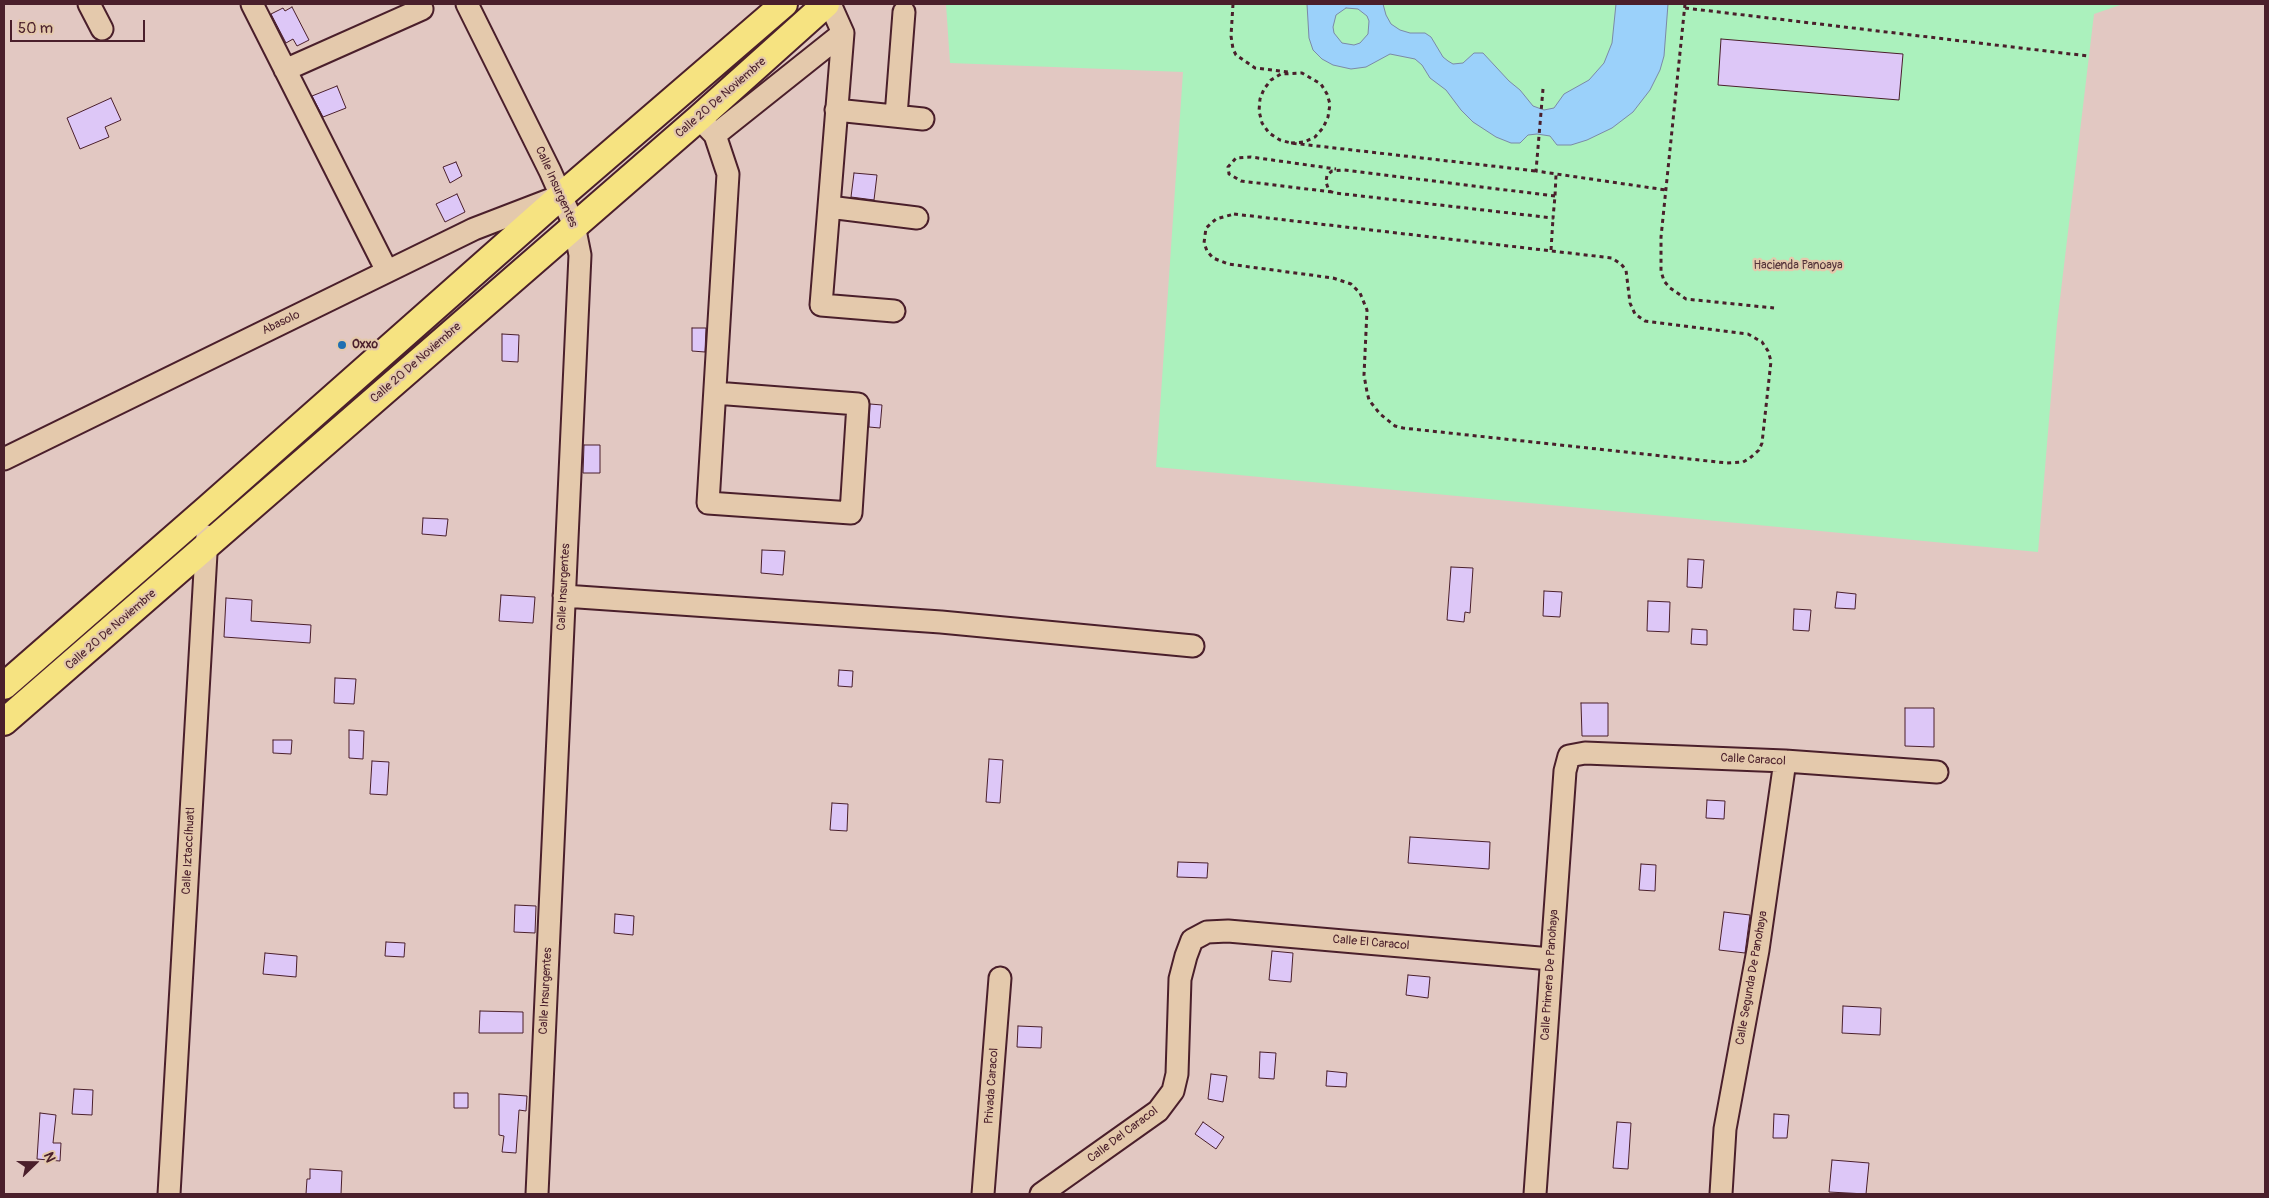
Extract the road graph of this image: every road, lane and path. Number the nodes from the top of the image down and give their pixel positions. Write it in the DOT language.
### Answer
graph roads {
  1 [pos="89,4"];
  2 [pos="252,4"];
  3 [pos="467,4"];
  4 [pos="784,4"];
  5 [pos="828,4"];
  6 [pos="1234,4"];
  7 [pos="1685,6"];
  8 [pos="422,10"];
  9 [pos="904,12"];
  10 [pos="102,29"];
  11 [pos="843,33"];
  12 [pos="2088,56"];
  13 [pos="285,70"];
  14 [pos="1291,72"];
  15 [pos="1543,89"];
  16 [pos="836,110"];
  17 [pos="896,116"];
  18 [pos="923,119"];
  19 [pos="707,127"];
  20 [pos="1291,143"];
  21 [pos="1344,170"];
  22 [pos="1536,171"];
  23 [pos="1556,175"];
  24 [pos="1666,190"];
  25 [pos="1335,193"];
  26 [pos="561,196"];
  27 [pos="1555,196"];
  28 [pos="829,208"];
  29 [pos="916,218"];
  30 [pos="1553,218"];
  31 [pos="574,225"];
  32 [pos="1551,250"];
  33 [pos="387,271"];
  34 [pos="1774,308"];
  35 [pos="894,311"];
  36 [pos="715,392"];
  37 [pos="4,459"];
  38 [pos="208,508"];
  39 [pos="206,547"];
  40 [pos="564,596"];
  41 [pos="1193,646"];
  42 [pos="4,686"];
  43 [pos="4,722"];
  44 [pos="1569,756"];
  45 [pos="1786,762"];
  46 [pos="1937,772"];
  47 [pos="1192,940"];
  48 [pos="1551,959"];
  49 [pos="1000,978"];
  50 [pos="169,1194"];
  51 [pos="537,1194"];
  52 [pos="983,1194"];
  53 [pos="1041,1194"];
  54 [pos="1535,1194"];
  55 [pos="1721,1194"];
  1 -- 10 [label="street"];
  2 -- 13 [label="street"];
  3 -- 26 [label="street, Calle Insurgentes"];
  4 -- 26 [label="main road"];
  5 -- 11 [label="street"];
  5 -- 19 [label="main road, Calle 20 De Noviembre"];
  6 -- 14 [label="path"];
  7 -- 12 [label="path"];
  7 -- 24 [label="path"];
  8 -- 13 [label="street"];
  9 -- 17 [label="street"];
  11 -- 16 [label="street"];
  11 -- 19 [label="street"];
  13 -- 33 [label="street"];
  14 -- 20 [label="path"];
  14 -- 20 [label="path"];
  15 -- 22 [label="path"];
  16 -- 17 [label="street"];
  16 -- 28 [label="street"];
  17 -- 18 [label="street"];
  19 -- 31 [label="main road, Calle 20 De Noviembre"];
  19 -- 36 [label="street"];
  20 -- 22 [label="path"];
  21 -- 25 [label="path"];
  21 -- 25 [label="path"];
  21 -- 27 [label="path"];
  22 -- 23 [label="path"];
  23 -- 24 [label="path"];
  23 -- 27 [label="path"];
  24 -- 34 [label="path"];
  25 -- 30 [label="path"];
  26 -- 31 [label="street, Calle Insurgentes"];
  26 -- 33 [label="street, Abasolo"];
  26 -- 38 [label="main road"];
  27 -- 30 [label="path"];
  28 -- 29 [label="street"];
  28 -- 35 [label="street"];
  30 -- 32 [label="path"];
  31 -- 39 [label="main road, Calle 20 De Noviembre"];
  31 -- 40 [label="street, Calle Insurgentes"];
  32 -- 32 [label="path"];
  33 -- 37 [label="street, Abasolo"];
  36 -- 36 [label="street"];
  38 -- 39 [label="street, Calle Iztaccíhuatl"];
  38 -- 42 [label="main road"];
  39 -- 43 [label="main road, Calle 20 De Noviembre"];
  39 -- 50 [label="street, Calle Iztaccíhuatl"];
  40 -- 41 [label="street"];
  40 -- 51 [label="street, Calle Insurgentes"];
  44 -- 45 [label="street, Calle Caracol"];
  44 -- 48 [label="street, Calle Primera De Panohaya"];
  45 -- 46 [label="street, Calle Caracol"];
  45 -- 55 [label="street, Calle Segunda De Panohaya"];
  47 -- 48 [label="street, Calle El Caracol"];
  47 -- 53 [label="street, Calle Del Caracol"];
  48 -- 54 [label="street, Calle Primera De Panohaya"];
  49 -- 52 [label="street, Privada Caracol"];
}
